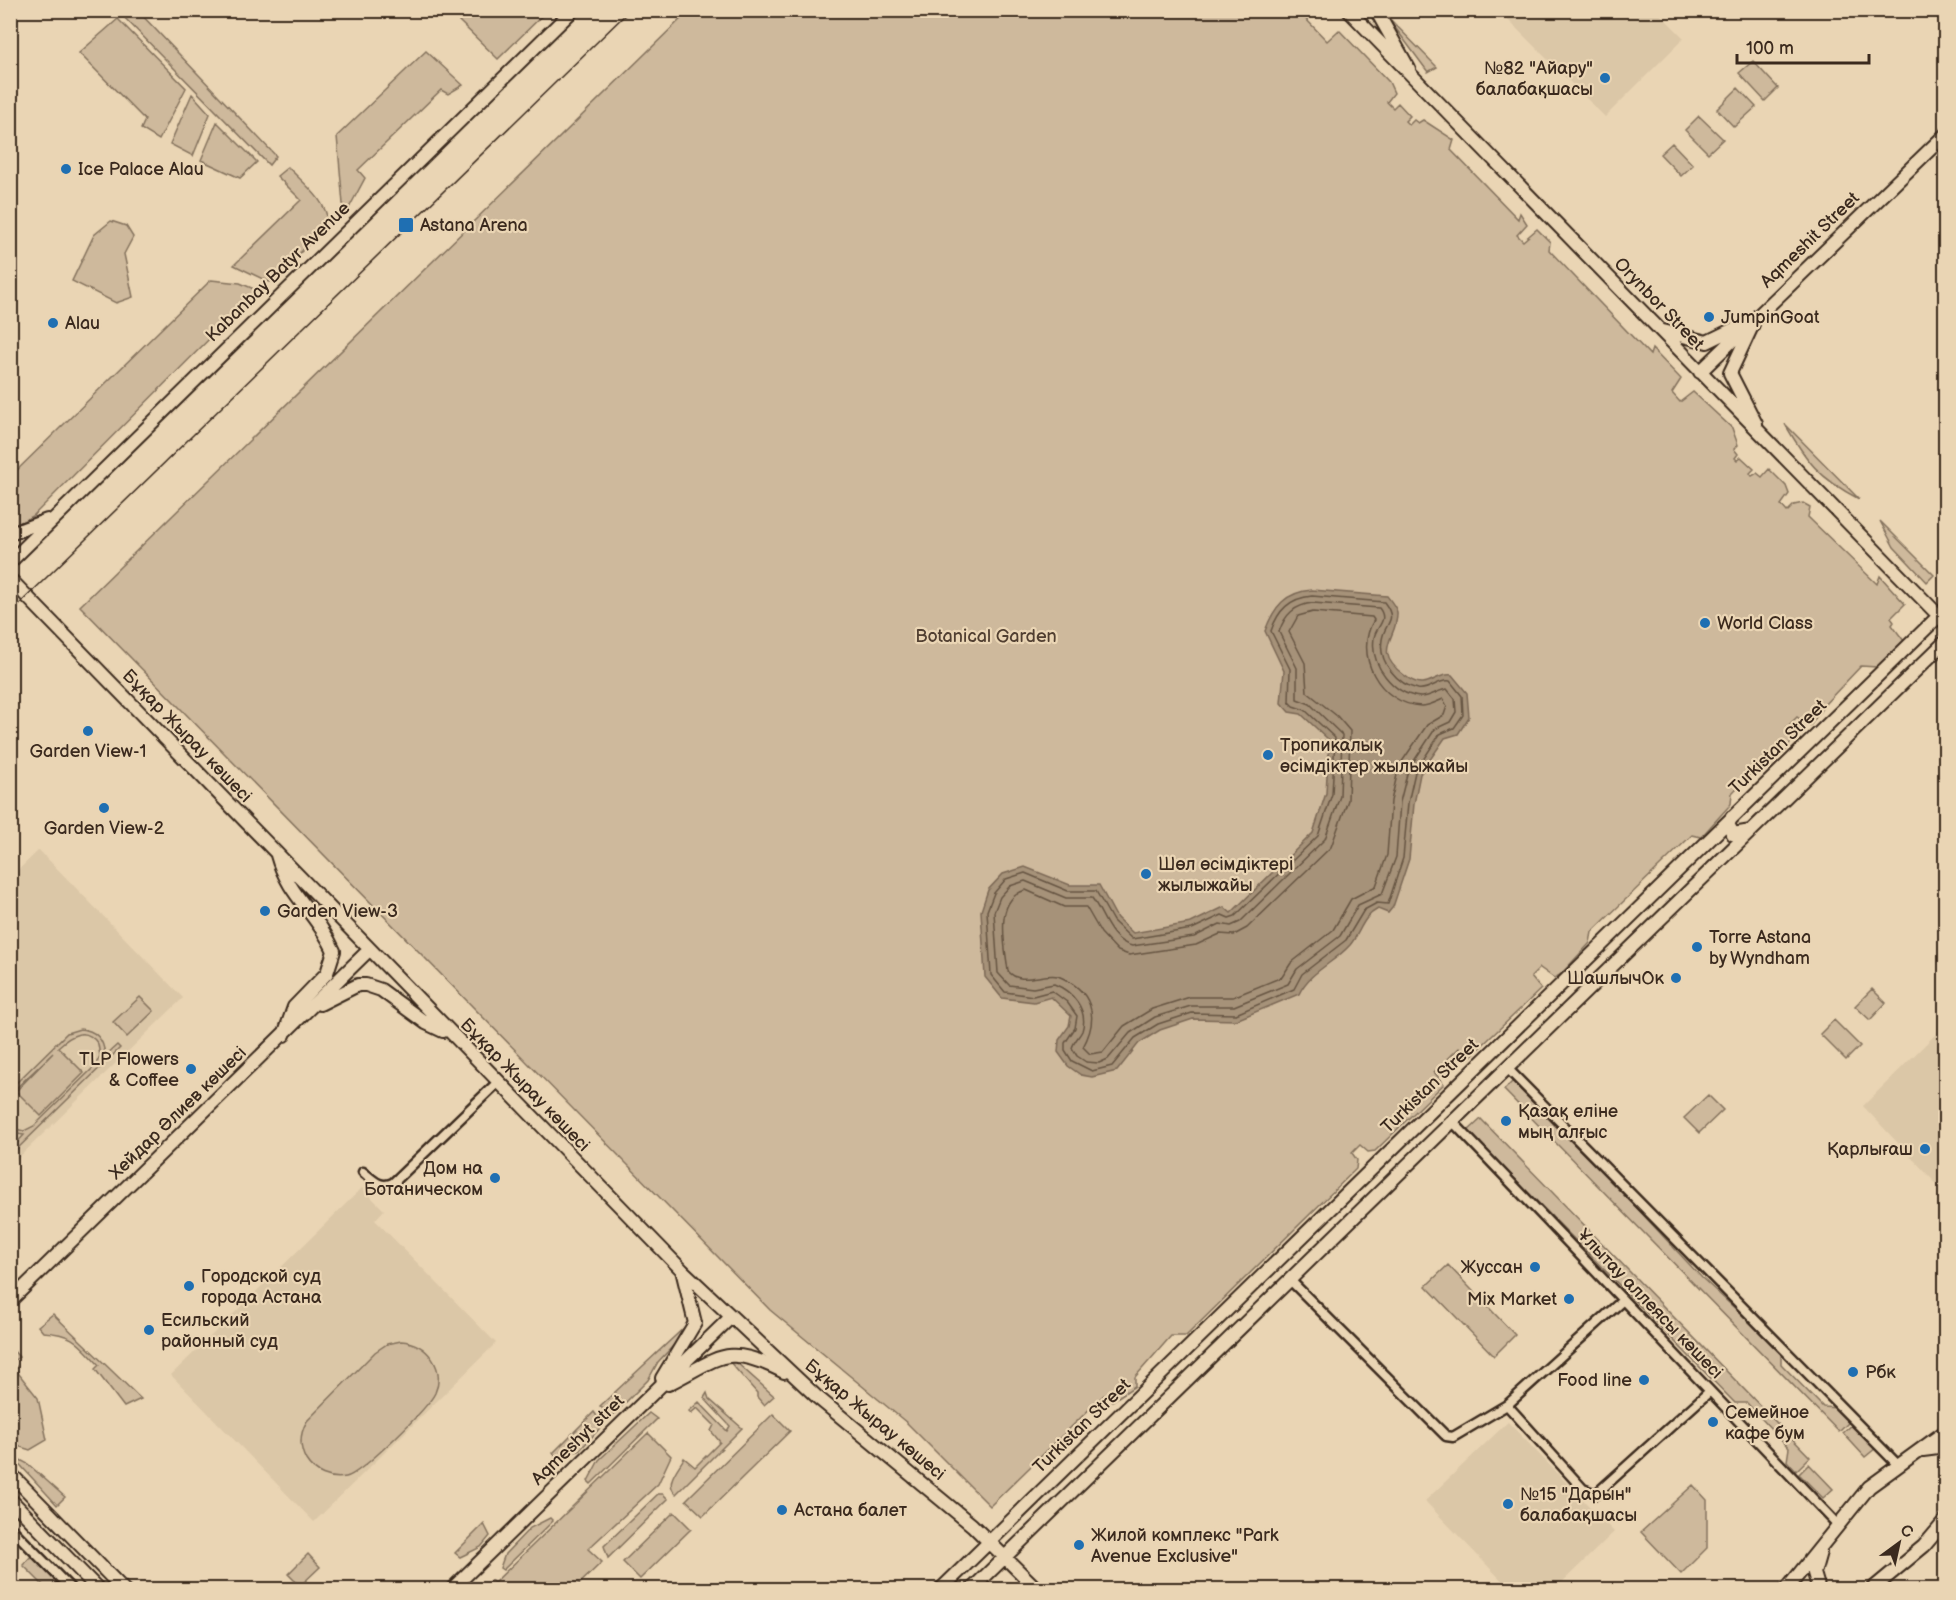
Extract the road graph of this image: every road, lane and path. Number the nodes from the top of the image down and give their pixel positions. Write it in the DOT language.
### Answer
graph roads {
  1 [pos="573,10"];
  2 [pos="1348,10"];
  3 [pos="1376,10"];
  4 [pos="1413,78"];
  5 [pos="1946,134"];
  6 [pos="1756,318"];
  7 [pos="1661,331"];
  8 [pos="1700,372"];
  9 [pos="1761,434"];
  10 [pos="54,517"];
  11 [pos="10,534"];
  12 [pos="10,562"];
  13 [pos="10,579"];
  14 [pos="1943,616"];
  15 [pos="1946,641"];
  16 [pos="1732,817"];
  17 [pos="1751,831"];
  18 [pos="277,854"];
  19 [pos="1685,863"];
  20 [pos="1702,879"];
  21 [pos="369,950"];
  22 [pos="313,1007"];
  23 [pos="450,1034"];
  24 [pos="284,1037"];
  25 [pos="1490,1053"];
  26 [pos="1503,1072"];
  27 [pos="497,1083"];
  28 [pos="1443,1099"];
  29 [pos="1452,1121"];
  30 [pos="363,1172"];
  31 [pos="682,1270"];
  32 [pos="1290,1280"];
  33 [pos="1623,1300"];
  34 [pos="10,1301"];
  35 [pos="731,1317"];
  36 [pos="797,1379"];
  37 [pos="656,1390"];
  38 [pos="1710,1391"];
  39 [pos="1507,1405"];
  40 [pos="1946,1431"];
  41 [pos="1946,1447"];
  42 [pos="1918,1452"];
  43 [pos="1898,1465"];
  44 [pos="10,1473"];
  45 [pos="10,1499"];
  46 [pos="1946,1520"];
  47 [pos="1837,1524"];
  48 [pos="10,1527"];
  49 [pos="989,1542"];
  50 [pos="1823,1546"];
  51 [pos="1005,1556"];
  52 [pos="1890,1575"];
  53 [pos="72,1590"];
  54 [pos="99,1590"];
  55 [pos="124,1590"];
  56 [pos="451,1590"];
  57 [pos="940,1590"];
  58 [pos="970,1590"];
  59 [pos="1038,1590"];
  60 [pos="1786,1590"];
  61 [pos="1819,1590"];
  62 [pos="1865,1590"];
  63 [pos="1871,1590"];
  1 -- 10 [label="street, Kabanbay Batyr Avenue"];
  2 -- 4 [label="street, Orynbor Street"];
  3 -- 4 [label="street"];
  4 -- 7 [label="street, Orynbor Street"];
  5 -- 6 [label="street, Aqmeshit Street"];
  6 -- 7 [label="street"];
  6 -- 8 [label="street, Aqmeshit Street"];
  6 -- 9 [label="street"];
  7 -- 8 [label="street, Orynbor Street"];
  8 -- 9 [label="street, Orynbor Street"];
  9 -- 14 [label="street, Orynbor Street"];
  10 -- 11 [label="street"];
  10 -- 12 [label="street, Kabanbay Batyr Avenue"];
  13 -- 18 [label="street, Бұқар Жырау көшесі"];
  14 -- 16 [label="street, Turkistan Street"];
  15 -- 17 [label="street"];
  16 -- 17 [label="street"];
  16 -- 19 [label="street, Turkistan Street"];
  17 -- 20 [label="street"];
  18 -- 21 [label="street, Бұқар Жырау көшесі"];
  18 -- 24 [label="street"];
  19 -- 20 [label="street"];
  19 -- 25 [label="street, Turkistan Street"];
  20 -- 26 [label="street"];
  21 -- 22 [label="street, Хейдар Әлиев көшесі"];
  21 -- 23 [label="street, Бұқар Жырау көшесі"];
  22 -- 23 [label="street"];
  22 -- 24 [label="street, Хейдар Әлиев көшесі"];
  23 -- 27 [label="street, Бұқар Жырау көшесі"];
  24 -- 34 [label="street, Хейдар Әлиев көшесі"];
  25 -- 26 [label="street"];
  25 -- 28 [label="street, Turkistan Street"];
  26 -- 29 [label="street"];
  26 -- 43 [label="street"];
  27 -- 30 [label="street"];
  27 -- 31 [label="street, Бұқар Жырау көшесі"];
  28 -- 29 [label="street"];
  28 -- 49 [label="street, Turkistan Street"];
  29 -- 32 [label="street"];
  29 -- 33 [label="street, Ұлытау аллеясы көшесі"];
  31 -- 35 [label="street, Бұқар Жырау көшесі"];
  31 -- 37 [label="street"];
  32 -- 39 [label="street"];
  32 -- 51 [label="street"];
  33 -- 38 [label="street, Ұлытау аллеясы көшесі"];
  33 -- 39 [label="street"];
  35 -- 36 [label="street, Бұқар Жырау көшесі"];
  35 -- 37 [label="street, Aqmeshyt stret"];
  36 -- 37 [label="street"];
  36 -- 49 [label="street, Бұқар Жырау көшесі"];
  37 -- 56 [label="street, Aqmeshyt stret"];
  38 -- 39 [label="street"];
  38 -- 47 [label="street, Ұлытау аллеясы көшесі"];
  40 -- 42 [label="street"];
  41 -- 42 [label="street"];
  42 -- 43 [label="street"];
  43 -- 47 [label="street"];
  44 -- 55 [label="street"];
  45 -- 54 [label="street"];
  46 -- 52 [label="street"];
  47 -- 50 [label="street"];
  48 -- 53 [label="street"];
  49 -- 51 [label="street, Бұқар Жырау көшесі"];
  49 -- 57 [label="street, Turkistan Street"];
  50 -- 60 [label="street"];
  50 -- 61 [label="street"];
  51 -- 58 [label="street"];
  51 -- 59 [label="street, Бұқар Жырау көшесі"];
  52 -- 62 [label="street"];
  52 -- 63 [label="street"];
}
